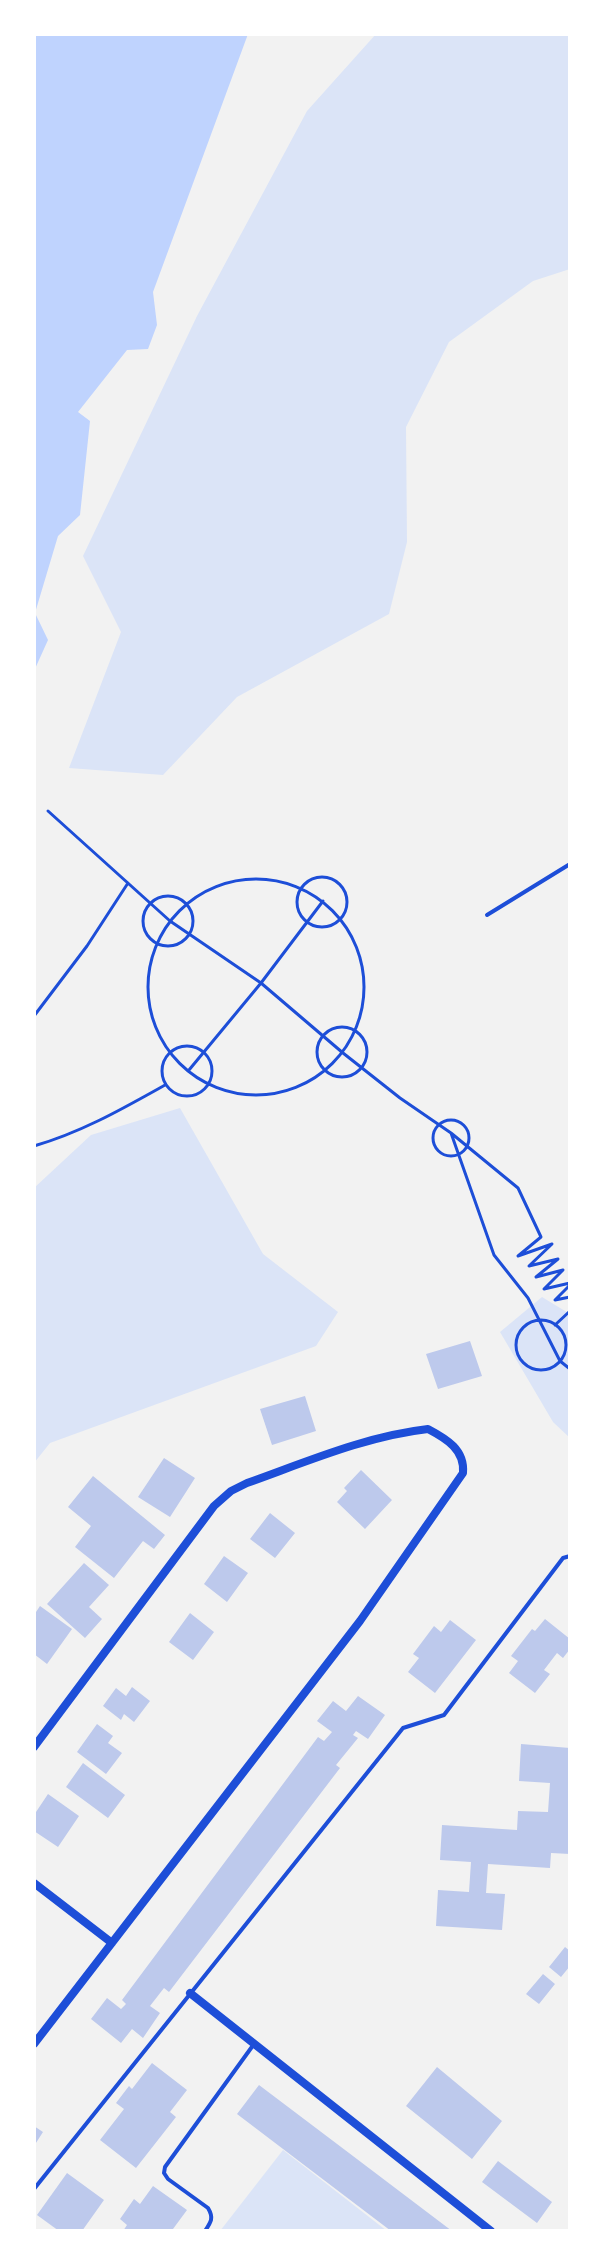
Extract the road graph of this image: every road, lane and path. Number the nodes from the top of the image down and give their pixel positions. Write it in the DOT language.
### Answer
graph roads {
  1 [pos="48,811"];
  2 [pos="570,864"];
  3 [pos="128,883"];
  4 [pos="301,888"];
  5 [pos="323,901"];
  6 [pos="151,903"];
  7 [pos="186,904"];
  8 [pos="487,915"];
  9 [pos="341,919"];
  10 [pos="170,921"];
  11 [pos="307,922"];
  12 [pos="190,934"];
  13 [pos="157,944"];
  14 [pos="261,983"];
  15 [pos="34,1016"];
  16 [pos="356,1031"];
  17 [pos="323,1036"];
  18 [pos="170,1053"];
  19 [pos="203,1053"];
  20 [pos="343,1053"];
  21 [pos="362,1068"];
  22 [pos="325,1071"];
  23 [pos="188,1072"];
  24 [pos="208,1084"];
  25 [pos="165,1085"];
  26 [pos="439,1125"];
  27 [pos="451,1133"];
  28 [pos="34,1146"];
  29 [pos="467,1146"];
  30 [pos="458,1155"];
  31 [pos="570,1284"];
  32 [pos="570,1297"];
  33 [pos="570,1311"];
  34 [pos="539,1320"];
  35 [pos="555,1325"];
  36 [pos="560,1361"];
  37 [pos="570,1369"];
  38 [pos="570,1556"];
  39 [pos="34,1747"];
  40 [pos="34,1883"];
  41 [pos="112,1943"];
  42 [pos="190,1993"];
  43 [pos="34,2044"];
  44 [pos="254,2044"];
  45 [pos="34,2189"];
  46 [pos="205,2231"];
  47 [pos="491,2231"];
  1 -- 3 [label="path"];
  2 -- 8 [label="lane"];
  3 -- 6 [label="path"];
  3 -- 15 [label="path"];
  4 -- 5 [label="path"];
  4 -- 7 [label="path"];
  4 -- 9 [label="path"];
  4 -- 11 [label="path"];
  5 -- 9 [label="path"];
  5 -- 11 [label="path"];
  6 -- 7 [label="path"];
  6 -- 10 [label="path"];
  6 -- 13 [label="path"];
  7 -- 10 [label="path"];
  7 -- 12 [label="path"];
  9 -- 11 [label="path"];
  9 -- 16 [label="path"];
  10 -- 12 [label="path"];
  10 -- 13 [label="path"];
  11 -- 14 [label="path"];
  12 -- 13 [label="path"];
  12 -- 14 [label="path"];
  13 -- 18 [label="path"];
  14 -- 17 [label="path"];
  14 -- 19 [label="path"];
  16 -- 17 [label="path"];
  16 -- 20 [label="path"];
  16 -- 21 [label="path"];
  17 -- 20 [label="path"];
  17 -- 22 [label="path"];
  18 -- 19 [label="path"];
  18 -- 23 [label="path"];
  18 -- 25 [label="path"];
  19 -- 23 [label="path"];
  19 -- 24 [label="path"];
  20 -- 21 [label="path"];
  20 -- 22 [label="path"];
  21 -- 22 [label="path"];
  21 -- 26 [label="path"];
  22 -- 24 [label="path"];
  23 -- 24 [label="path"];
  24 -- 25 [label="path"];
  25 -- 28 [label="path"];
  26 -- 27 [label="path"];
  26 -- 29 [label="path"];
  26 -- 30 [label="path"];
  27 -- 29 [label="path"];
  27 -- 30 [label="path"];
  29 -- 30 [label="path"];
  29 -- 31 [label="path"];
  30 -- 34 [label="path"];
  31 -- 32 [label="path"];
  33 -- 35 [label="path"];
  34 -- 35 [label="path"];
  34 -- 36 [label="path"];
  34 -- 36 [label="path"];
  35 -- 36 [label="path"];
  36 -- 37 [label="path"];
  38 -- 42 [label="lane"];
  39 -- 41 [label="street"];
  40 -- 41 [label="street"];
  41 -- 43 [label="street"];
  42 -- 44 [label="street"];
  42 -- 45 [label="lane"];
  44 -- 46 [label="lane"];
  44 -- 47 [label="street"];
}
